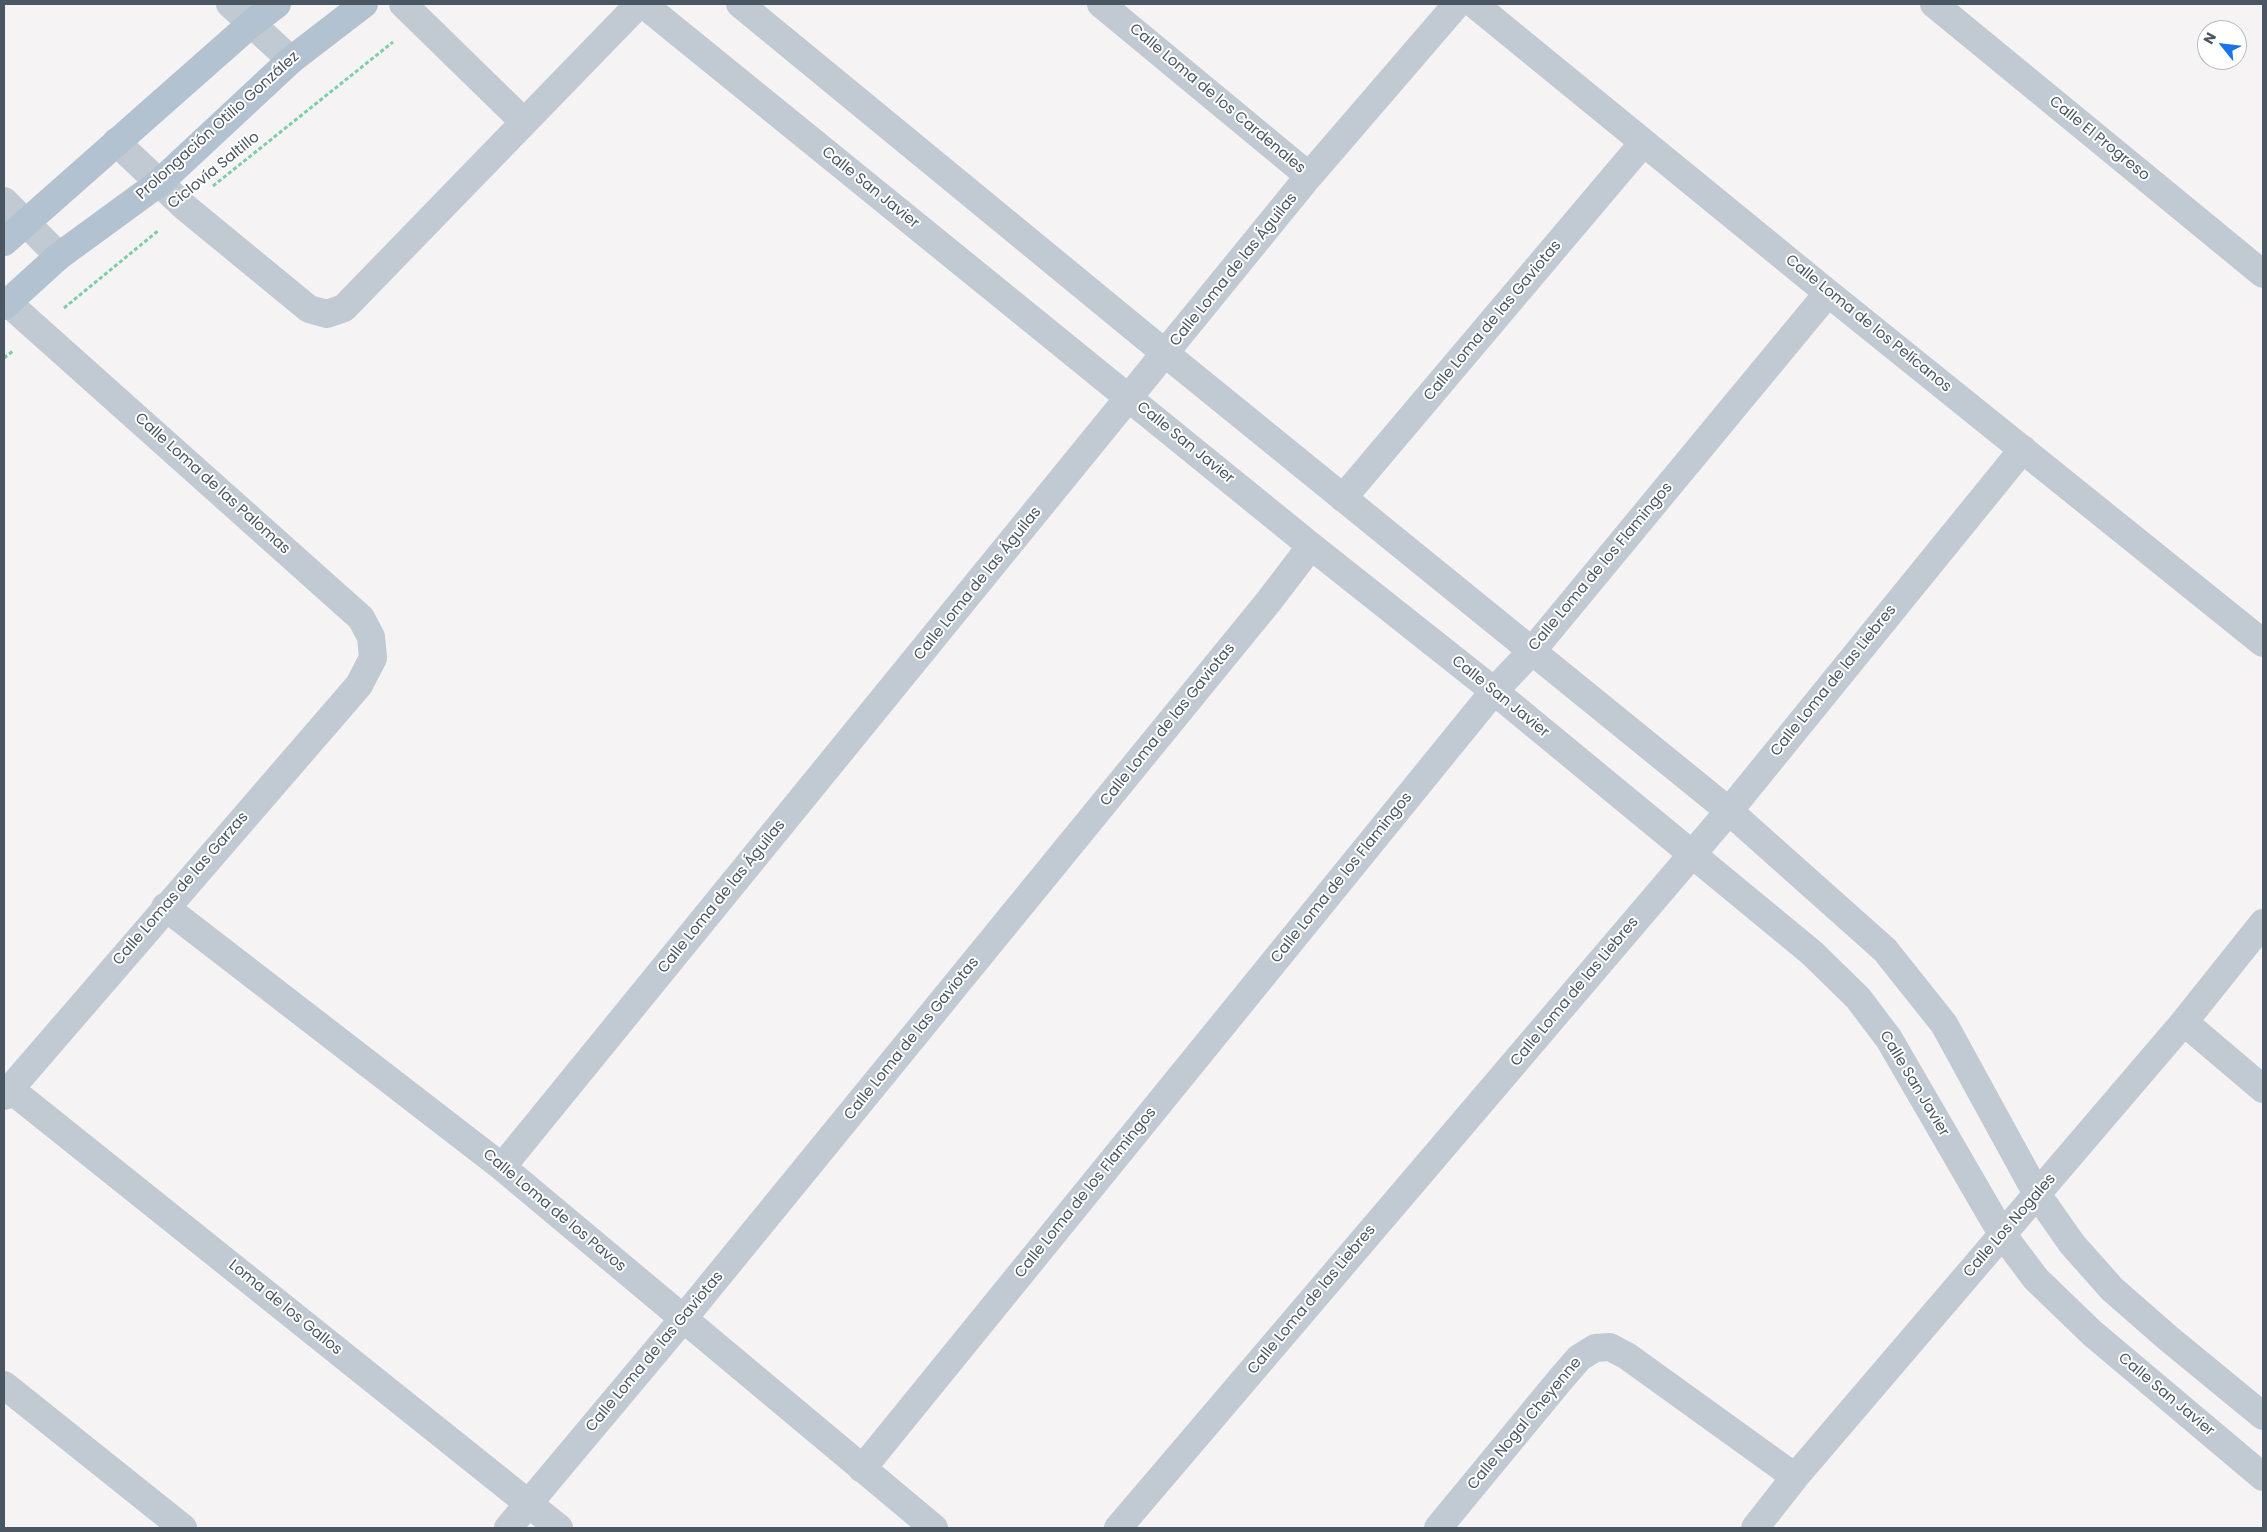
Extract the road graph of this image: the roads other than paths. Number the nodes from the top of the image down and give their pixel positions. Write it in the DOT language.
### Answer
graph roads {
  1 [pos="230,4"];
  2 [pos="277,4"];
  3 [pos="364,4"];
  4 [pos="639,4"];
  5 [pos="643,4"];
  6 [pos="740,4"];
  7 [pos="1101,4"];
  8 [pos="1457,4"];
  9 [pos="1474,4"];
  10 [pos="1934,4"];
  11 [pos="411,12"];
  12 [pos="252,23"];
  13 [pos="291,60"];
  14 [pos="524,122"];
  15 [pos="116,142"];
  16 [pos="1643,143"];
  17 [pos="1309,176"];
  18 [pos="159,183"];
  19 [pos="4,201"];
  20 [pos="26,221"];
  21 [pos="4,242"];
  22 [pos="59,256"];
  23 [pos="2263,274"];
  24 [pos="1828,293"];
  25 [pos="6,304"];
  26 [pos="1166,354"];
  27 [pos="1129,398"];
  28 [pos="2023,449"];
  29 [pos="1343,498"];
  30 [pos="1311,546"];
  31 [pos="2263,643"];
  32 [pos="1532,651"];
  33 [pos="359,684"];
  34 [pos="1494,691"];
  35 [pos="1729,811"];
  36 [pos="1692,855"];
  37 [pos="165,907"];
  38 [pos="2263,922"];
  39 [pos="2184,1022"];
  40 [pos="2263,1089"];
  41 [pos="7,1092"];
  42 [pos="502,1167"];
  43 [pos="2037,1194"];
  44 [pos="2002,1234"];
  45 [pos="683,1319"];
  46 [pos="4,1385"];
  47 [pos="2263,1416"];
  48 [pos="862,1469"];
  49 [pos="1795,1477"];
  50 [pos="2263,1477"];
  51 [pos="528,1503"];
  52 [pos="183,1528"];
  53 [pos="508,1528"];
  54 [pos="559,1528"];
  55 [pos="934,1528"];
  56 [pos="1118,1528"];
  57 [pos="1438,1528"];
  58 [pos="1755,1528"];
  1 -- 12 [label="street"];
  2 -- 12 [label="main road"];
  3 -- 13 [label="main road, Prolongación Otilio González"];
  4 -- 14 [label="street"];
  5 -- 27 [label="street, Calle San Javier"];
  6 -- 26 [label="street"];
  7 -- 17 [label="street, Calle Loma de los Cardenales"];
  8 -- 17 [label="street, Calle Loma de las Águilas"];
  9 -- 16 [label="street, Calle Loma de los Pelícanos"];
  10 -- 23 [label="street, Calle El Progreso"];
  11 -- 14 [label="street"];
  12 -- 13 [label="street"];
  12 -- 15 [label="main road"];
  13 -- 18 [label="main road, Prolongación Otilio González"];
  14 -- 18 [label="street"];
  15 -- 18 [label="street"];
  15 -- 20 [label="main road"];
  16 -- 24 [label="street, Calle Loma de los Pelícanos"];
  16 -- 29 [label="street, Calle Loma de las Gaviotas"];
  17 -- 26 [label="street, Calle Loma de las Águilas"];
  18 -- 22 [label="main road, Prolongación Otilio González"];
  19 -- 20 [label="street"];
  20 -- 21 [label="main road"];
  20 -- 22 [label="street"];
  22 -- 25 [label="main road, Prolongación Otilio González"];
  24 -- 28 [label="street, Calle Loma de los Pelícanos"];
  24 -- 32 [label="street, Calle Loma de los Flamingos"];
  25 -- 33 [label="street, Calle Loma de las Palomas"];
  26 -- 27 [label="street, Calle Loma de las Águilas"];
  26 -- 29 [label="street"];
  27 -- 30 [label="street, Calle San Javier"];
  27 -- 42 [label="street, Calle Loma de las Águilas"];
  28 -- 31 [label="street, Calle Loma de los Pelícanos"];
  28 -- 35 [label="street, Calle Loma de las Liebres"];
  29 -- 32 [label="street"];
  30 -- 34 [label="street, Calle San Javier"];
  30 -- 45 [label="street, Calle Loma de las Gaviotas"];
  32 -- 34 [label="street, Calle Loma de los Flamingos"];
  32 -- 35 [label="street"];
  33 -- 37 [label="street, Calle Lomas de las Garzas"];
  34 -- 36 [label="street, Calle San Javier"];
  34 -- 48 [label="street, Calle Loma de los Flamingos"];
  35 -- 36 [label="street, Calle Loma de las Liebres"];
  35 -- 43 [label="street"];
  36 -- 44 [label="street, Calle San Javier"];
  36 -- 56 [label="street, Calle Loma de las Liebres"];
  37 -- 41 [label="street, Calle Lomas de las Garzas"];
  37 -- 42 [label="street, Calle Loma de los Pavos"];
  38 -- 39 [label="street, Calle Los Nogales"];
  39 -- 40 [label="street"];
  39 -- 43 [label="street, Calle Los Nogales"];
  41 -- 51 [label="street, Loma de los Gallos"];
  42 -- 45 [label="street, Calle Loma de los Pavos"];
  43 -- 44 [label="street, Calle Los Nogales"];
  43 -- 47 [label="street"];
  44 -- 49 [label="street, Calle Los Nogales"];
  44 -- 50 [label="street, Calle San Javier"];
  45 -- 48 [label="street, Calle Loma de los Pavos"];
  45 -- 51 [label="street, Calle Loma de las Gaviotas"];
  46 -- 52 [label="street"];
  48 -- 55 [label="street, Calle Loma de los Pavos"];
  49 -- 57 [label="street, Calle Nogal Cheyenne"];
  49 -- 58 [label="street, Calle Los Nogales"];
  51 -- 53 [label="street, Calle Loma de las Gaviotas"];
  51 -- 54 [label="street, Loma de los Gallos"];
}
